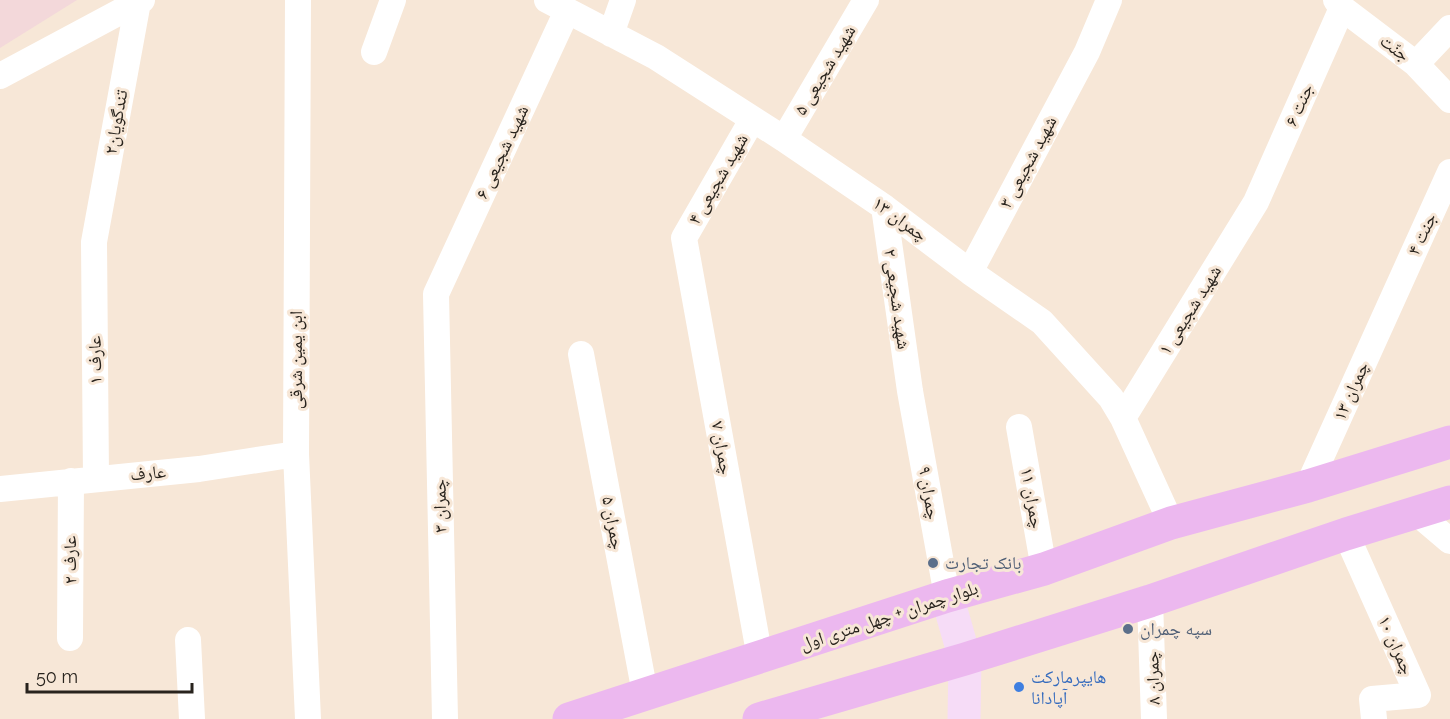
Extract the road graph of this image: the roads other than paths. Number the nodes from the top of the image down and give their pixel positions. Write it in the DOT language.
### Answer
graph roads {
  1 [pos="298,0"];
  2 [pos="393,0"];
  3 [pos="623,0"];
  4 [pos="866,0"];
  5 [pos="1109,0"];
  6 [pos="140,1"];
  7 [pos="1339,4"];
  8 [pos="557,5"];
  9 [pos="1450,28"];
  10 [pos="610,34"];
  11 [pos="374,52"];
  12 [pos="1416,64"];
  13 [pos="0,76"];
  14 [pos="1450,100"];
  15 [pos="752,120"];
  16 [pos="784,139"];
  17 [pos="1450,172"];
  18 [pos="1256,202"];
  19 [pos="884,207"];
  20 [pos="684,238"];
  21 [pos="94,242"];
  22 [pos="970,272"];
  23 [pos="436,294"];
  24 [pos="1393,296"];
  25 [pos="581,354"];
  26 [pos="910,391"];
  27 [pos="1124,418"];
  28 [pos="1019,427"];
  29 [pos="1450,442"];
  30 [pos="296,454"];
  31 [pos="96,478"];
  32 [pos="71,481"];
  33 [pos="1308,486"];
  34 [pos="0,489"];
  35 [pos="1450,502"];
  36 [pos="1417,513"];
  37 [pos="1172,523"];
  38 [pos="1346,534"];
  39 [pos="1450,542"];
  40 [pos="1044,568"];
  41 [pos="947,596"];
  42 [pos="1150,601"];
  43 [pos="70,638"];
  44 [pos="188,640"];
  45 [pos="760,658"];
  46 [pos="964,659"];
  47 [pos="645,693"];
  48 [pos="192,719"];
  49 [pos="308,719"];
  50 [pos="445,719"];
  51 [pos="569,719"];
  52 [pos="759,719"];
  53 [pos="964,719"];
  54 [pos="1154,719"];
  55 [pos="1374,719"];
  1 -- 30 [label="street, ابن یمین شرقی"];
  2 -- 11 [label="street"];
  3 -- 10 [label="street"];
  4 -- 16 [label="street, شهید شجیعی ۵"];
  5 -- 22 [label="street, شهید شجیعی ۳"];
  6 -- 13 [label="street"];
  6 -- 21 [label="street, تندگویان۲"];
  7 -- 12 [label="street, جنّت"];
  7 -- 18 [label="street, جنت ۶"];
  8 -- 10 [label="street, چمران ۱۳"];
  8 -- 23 [label="street, شهید شجیعی ۶"];
  9 -- 12 [label="street"];
  10 -- 15 [label="street, چمران ۱۳"];
  12 -- 14 [label="street, جنّت"];
  15 -- 16 [label="street, چمران ۱۳"];
  15 -- 20 [label="street, شهید شجیعی ۴"];
  16 -- 19 [label="street, چمران ۱۳"];
  17 -- 24 [label="street, جنت ۴"];
  18 -- 27 [label="street, شهید شجیعی ۱"];
  19 -- 22 [label="street, چمران ۱۳"];
  19 -- 26 [label="street, شهید شجیعی ۲"];
  20 -- 45 [label="street, چمران ۷"];
  21 -- 31 [label="street, عارف ۱"];
  22 -- 27 [label="street, چمران ۱۳"];
  23 -- 50 [label="street, چمران ۳"];
  24 -- 33 [label="street, چمران ۱۳"];
  25 -- 47 [label="street, چمران ۵"];
  26 -- 41 [label="street, چمران ۹"];
  27 -- 37 [label="street, چمران ۱۳"];
  28 -- 40 [label="street, چمران ۱۱"];
  29 -- 33 [label="main road, بلوار چمران + چهل متری اول"];
  30 -- 31 [label="street, عارف"];
  30 -- 49 [label="street, ابن یمین شرقی"];
  31 -- 32 [label="street, عارف"];
  32 -- 34 [label="street, عارف"];
  32 -- 43 [label="street, عارف ۲"];
  33 -- 37 [label="main road, بلوار چمران + چهل متری اول"];
  35 -- 36 [label="main road"];
  36 -- 38 [label="main road"];
  36 -- 39 [label="street"];
  37 -- 40 [label="main road, بلوار چمران + چهل متری اول"];
  38 -- 42 [label="main road"];
  38 -- 55 [label="street, چمران ۱۰"];
  40 -- 41 [label="main road, بلوار چمران + چهل متری اول"];
  41 -- 45 [label="main road, بلوار چمران + چهل متری اول"];
  41 -- 46 [label="main road"];
  42 -- 46 [label="main road"];
  42 -- 54 [label="street, چمران ۸"];
  44 -- 48 [label="street"];
  45 -- 47 [label="main road, بلوار چمران + چهل متری اول"];
  46 -- 52 [label="main road"];
  46 -- 53 [label="main road"];
  47 -- 51 [label="main road, بلوار چمران + چهل متری اول"];
}
